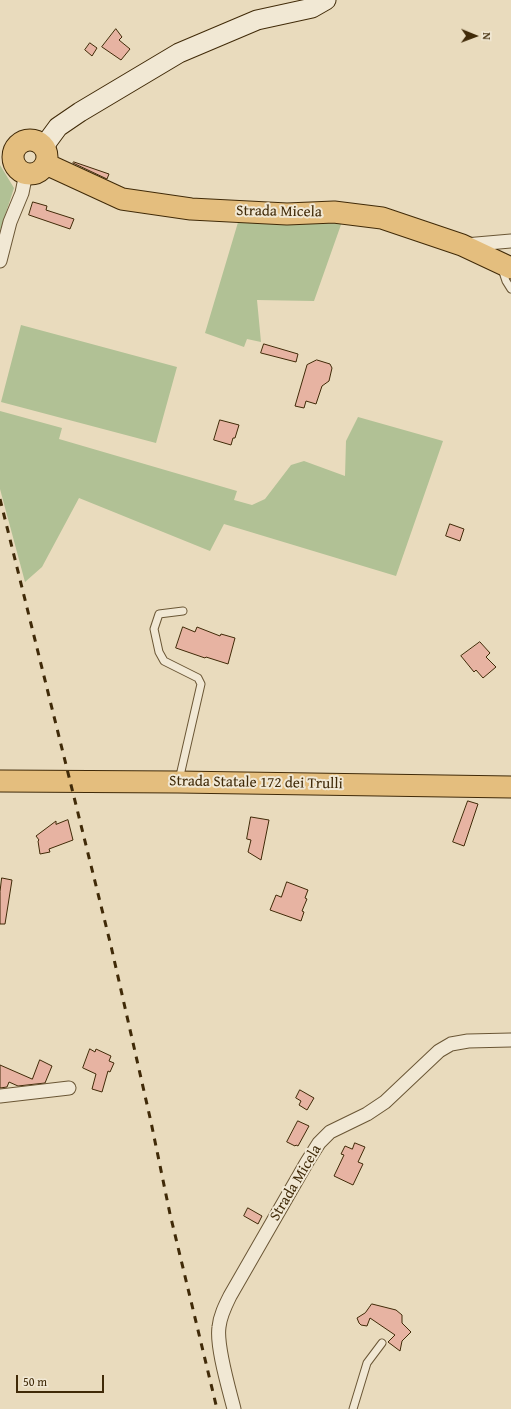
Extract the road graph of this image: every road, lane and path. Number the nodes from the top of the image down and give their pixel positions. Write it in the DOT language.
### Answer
graph roads {
  1 [pos="326,0"];
  2 [pos="7,152"];
  3 [pos="45,155"];
  4 [pos="26,173"];
  5 [pos="511,241"];
  6 [pos="462,245"];
  7 [pos="0,261"];
  8 [pos="506,265"];
  9 [pos="511,289"];
  10 [pos="183,611"];
  11 [pos="0,781"];
  12 [pos="178,782"];
  13 [pos="511,788"];
  14 [pos="511,1040"];
  15 [pos="69,1088"];
  16 [pos="0,1096"];
  17 [pos="382,1343"];
  18 [pos="234,1409"];
  19 [pos="353,1409"];
  1 -- 3 [label="street"];
  2 -- 3 [label="main road"];
  2 -- 4 [label="main road"];
  3 -- 4 [label="main road"];
  3 -- 6 [label="main road, Strada Micela"];
  4 -- 7 [label="street"];
  5 -- 6 [label="street"];
  6 -- 8 [label="main road, Strada Micela"];
  8 -- 9 [label="lane"];
  10 -- 12 [label="lane"];
  11 -- 12 [label="main road, Strada Statale 172 dei Trulli"];
  12 -- 13 [label="main road, Strada Statale 172 dei Trulli"];
  14 -- 18 [label="street, Strada Micela"];
  15 -- 16 [label="street"];
  17 -- 19 [label="lane"];
}
